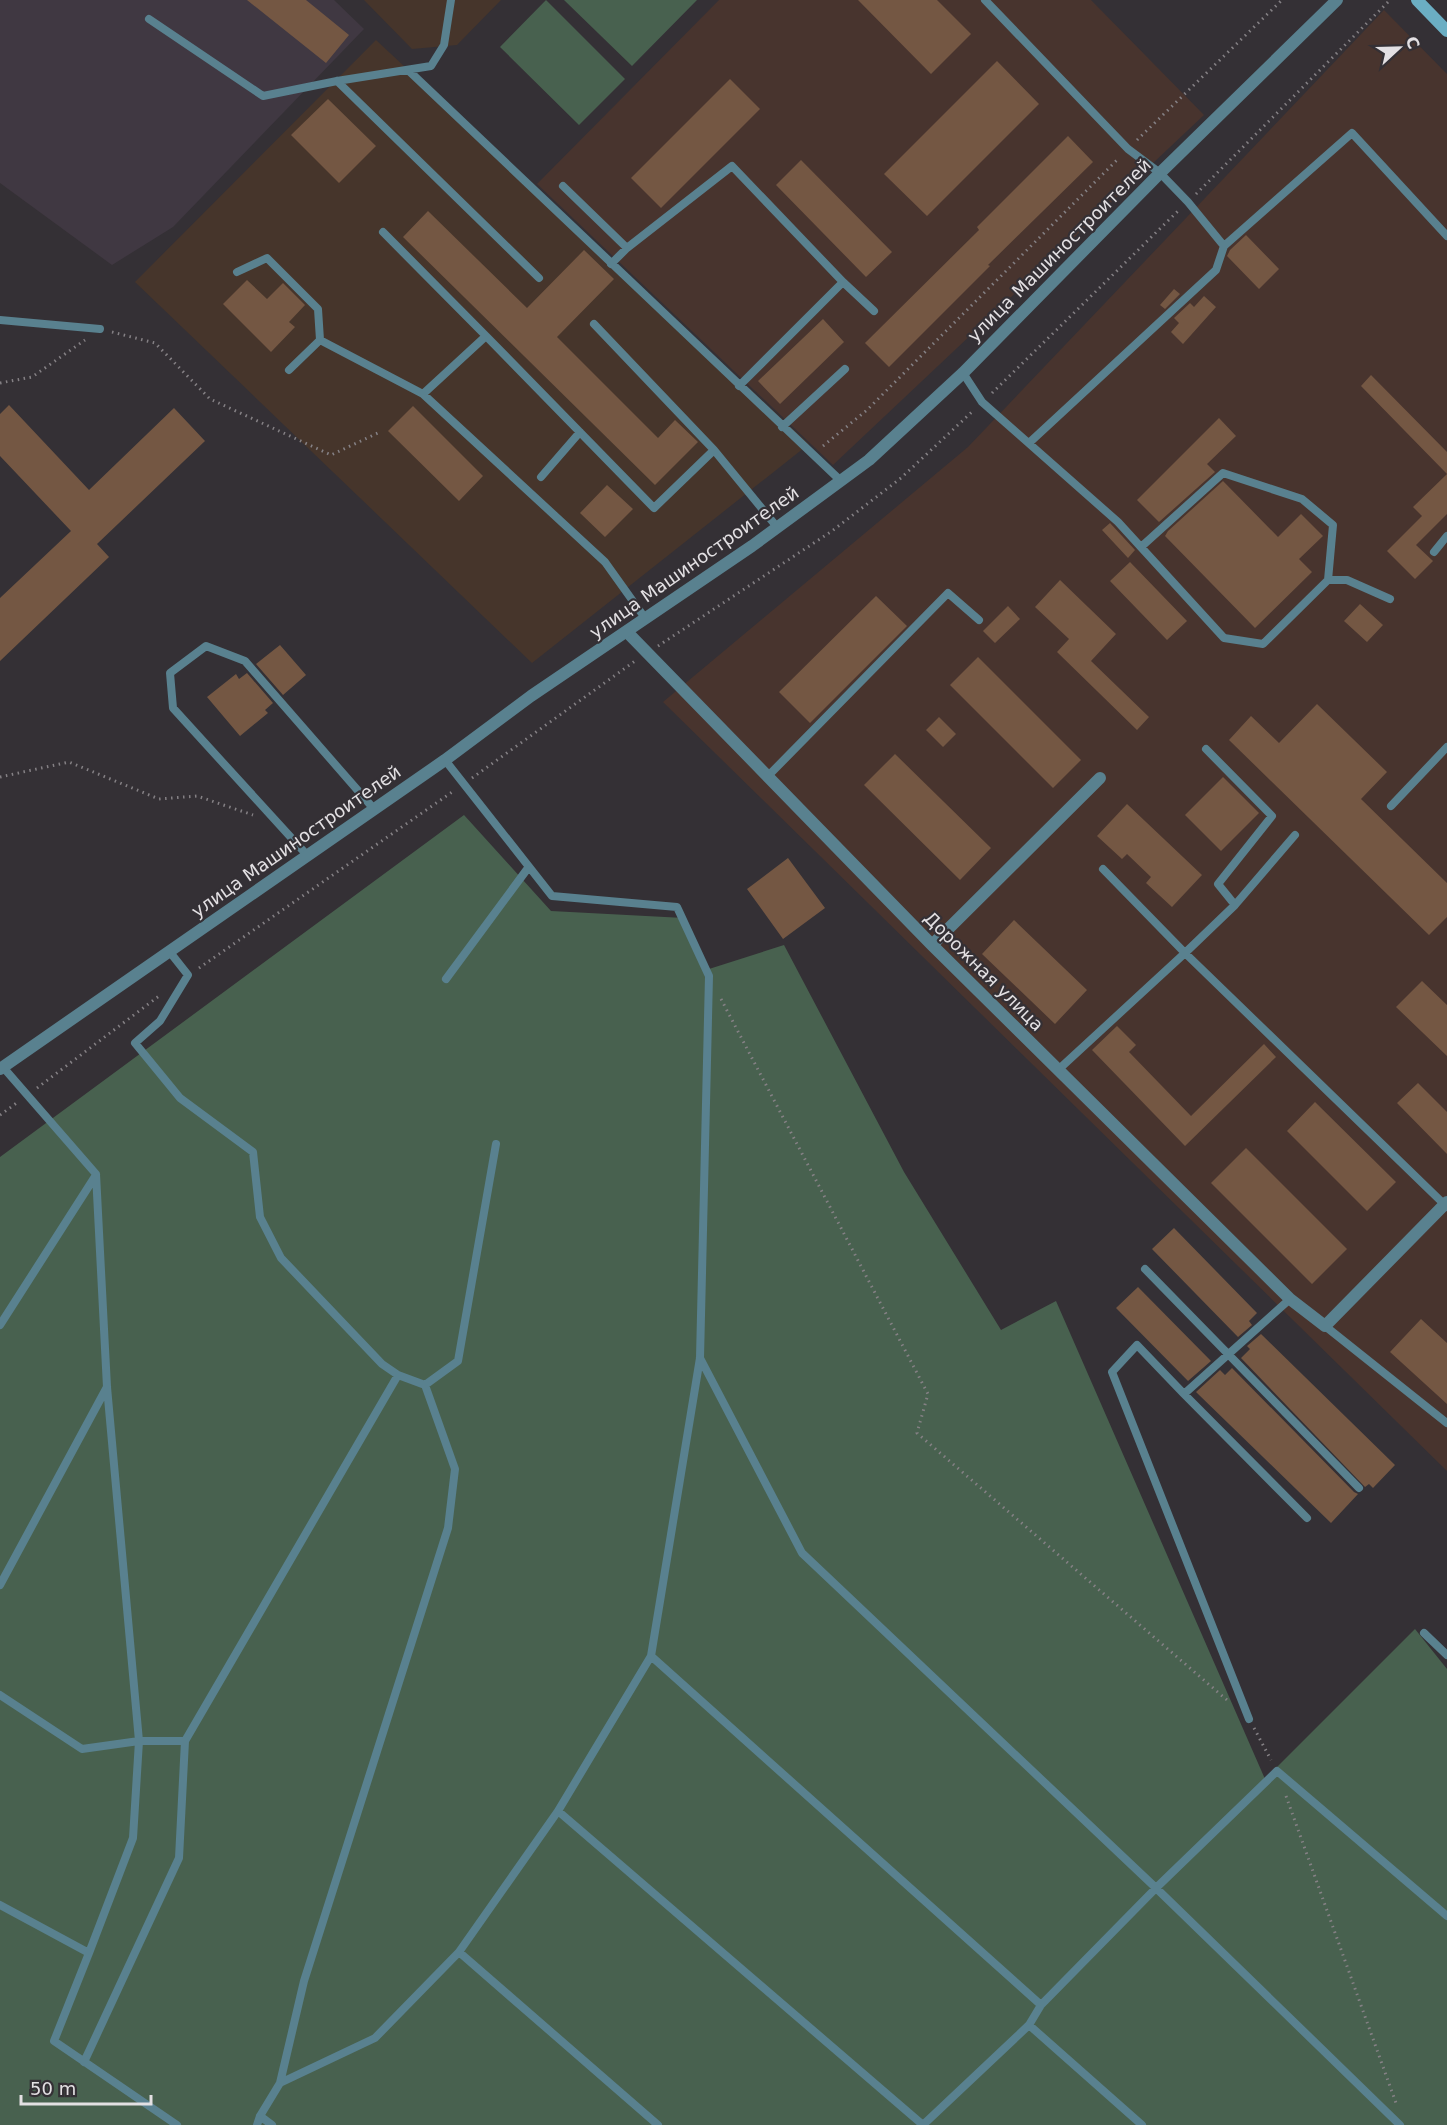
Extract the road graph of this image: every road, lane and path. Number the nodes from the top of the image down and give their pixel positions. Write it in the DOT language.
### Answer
graph roads {
  1 [pos="452,0"];
  2 [pos="985,0"];
  3 [pos="1282,0"];
  4 [pos="1337,0"];
  5 [pos="1417,0"];
  6 [pos="148,19"];
  7 [pos="1447,31"];
  8 [pos="408,70"];
  9 [pos="337,81"];
  10 [pos="1128,149"];
  11 [pos="1160,173"];
  12 [pos="563,186"];
  13 [pos="383,232"];
  14 [pos="1447,236"];
  15 [pos="1224,246"];
  16 [pos="627,248"];
  17 [pos="611,264"];
  18 [pos="237,272"];
  19 [pos="539,278"];
  20 [pos="843,282"];
  21 [pos="874,311"];
  22 [pos="0,320"];
  23 [pos="594,324"];
  24 [pos="100,329"];
  25 [pos="486,336"];
  26 [pos="320,340"];
  27 [pos="845,369"];
  28 [pos="289,370"];
  29 [pos="963,373"];
  30 [pos="0,383"];
  31 [pos="739,386"];
  32 [pos="423,394"];
  33 [pos="782,427"];
  34 [pos="380,432"];
  35 [pos="580,432"];
  36 [pos="1029,443"];
  37 [pos="714,450"];
  38 [pos="813,455"];
  39 [pos="542,477"];
  40 [pos="841,481"];
  41 [pos="777,526"];
  42 [pos="1447,536"];
  43 [pos="1141,546"];
  44 [pos="1434,552"];
  45 [pos="1328,580"];
  46 [pos="1390,599"];
  47 [pos="645,618"];
  48 [pos="979,620"];
  49 [pos="627,632"];
  50 [pos="1447,747"];
  51 [pos="1206,749"];
  52 [pos="445,760"];
  53 [pos="768,776"];
  54 [pos="0,777"];
  55 [pos="1100,778"];
  56 [pos="1391,807"];
  57 [pos="374,809"];
  58 [pos="278,823"];
  59 [pos="1296,835"];
  60 [pos="307,855"];
  61 [pos="528,868"];
  62 [pos="1103,869"];
  63 [pos="1235,905"];
  64 [pos="932,945"];
  65 [pos="169,951"];
  66 [pos="1185,953"];
  67 [pos="709,976"];
  68 [pos="446,979"];
  69 [pos="1,1068"];
  70 [pos="1058,1070"];
  71 [pos="496,1144"];
  72 [pos="96,1174"];
  73 [pos="1446,1204"];
  74 [pos="1145,1269"];
  75 [pos="1290,1299"];
  76 [pos="0,1325"];
  77 [pos="1325,1326"];
  78 [pos="1228,1355"];
  79 [pos="700,1358"];
  80 [pos="398,1375"];
  81 [pos="425,1384"];
  82 [pos="107,1387"];
  83 [pos="1184,1394"];
  84 [pos="1447,1423"];
  85 [pos="1359,1488"];
  86 [pos="1307,1518"];
  87 [pos="0,1585"];
  88 [pos="1424,1633"];
  89 [pos="1447,1655"];
  90 [pos="651,1656"];
  91 [pos="0,1695"];
  92 [pos="1250,1719"];
  93 [pos="139,1741"];
  94 [pos="185,1741"];
  95 [pos="1277,1771"];
  96 [pos="558,1811"];
  97 [pos="1156,1888"];
  98 [pos="0,1905"];
  99 [pos="1447,1916"];
  100 [pos="459,1952"];
  101 [pos="89,1953"];
  102 [pos="1041,2005"];
  103 [pos="1029,2025"];
  104 [pos="84,2062"];
  105 [pos="280,2084"];
  106 [pos="1396,2103"];
  107 [pos="258,2121"];
  108 [pos="177,2125"];
  109 [pos="272,2125"];
  110 [pos="658,2125"];
  111 [pos="923,2125"];
  112 [pos="1142,2125"];
  113 [pos="1400,2125"];
  1 -- 8 [label="lane"];
  2 -- 10 [label="lane"];
  3 -- 10 [label="path"];
  4 -- 11 [label="street, улица Машиностроителей"];
  5 -- 7 [label="main road"];
  6 -- 9 [label="lane"];
  8 -- 9 [label="lane"];
  8 -- 17 [label="lane"];
  9 -- 19 [label="lane"];
  10 -- 11 [label="lane"];
  10 -- 38 [label="path"];
  11 -- 15 [label="lane"];
  11 -- 29 [label="street, улица Машиностроителей"];
  12 -- 16 [label="lane"];
  13 -- 25 [label="lane"];
  14 -- 15 [label="lane"];
  15 -- 36 [label="lane"];
  16 -- 17 [label="lane"];
  16 -- 20 [label="lane"];
  17 -- 31 [label="lane"];
  18 -- 26 [label="lane"];
  20 -- 21 [label="lane"];
  20 -- 31 [label="lane"];
  22 -- 24 [label="lane"];
  23 -- 37 [label="lane"];
  24 -- 30 [label="path"];
  24 -- 34 [label="path"];
  25 -- 32 [label="lane"];
  25 -- 35 [label="lane"];
  26 -- 28 [label="lane"];
  26 -- 32 [label="lane"];
  27 -- 33 [label="lane"];
  29 -- 36 [label="lane"];
  29 -- 40 [label="street, улица Машиностроителей"];
  31 -- 33 [label="lane"];
  32 -- 47 [label="lane"];
  33 -- 38 [label="lane"];
  35 -- 37 [label="lane"];
  35 -- 39 [label="lane"];
  36 -- 43 [label="lane"];
  37 -- 41 [label="lane"];
  38 -- 40 [label="lane"];
  40 -- 41 [label="street, улица Машиностроителей"];
  41 -- 47 [label="street, улица Машиностроителей"];
  42 -- 44 [label="lane"];
  43 -- 45 [label="lane"];
  43 -- 45 [label="lane"];
  45 -- 46 [label="lane"];
  47 -- 49 [label="street, улица Машиностроителей"];
  48 -- 53 [label="lane"];
  49 -- 52 [label="street, улица Машиностроителей"];
  49 -- 53 [label="street, Дорожная улица"];
  50 -- 56 [label="lane"];
  51 -- 63 [label="lane"];
  52 -- 57 [label="street, улица Машиностроителей"];
  52 -- 61 [label="lane"];
  53 -- 64 [label="street, Дорожная улица"];
  54 -- 58 [label="path"];
  55 -- 64 [label="street"];
  57 -- 58 [label="lane"];
  57 -- 60 [label="street, улица Машиностроителей"];
  58 -- 60 [label="lane"];
  59 -- 63 [label="lane"];
  60 -- 65 [label="street, улица Машиностроителей"];
  61 -- 67 [label="lane"];
  61 -- 68 [label="lane"];
  62 -- 66 [label="lane"];
  63 -- 66 [label="lane"];
  64 -- 70 [label="street, Дорожная улица"];
  65 -- 69 [label="street, улица Машиностроителей"];
  65 -- 80 [label="lane"];
  66 -- 70 [label="lane"];
  66 -- 73 [label="lane"];
  67 -- 79 [label="lane"];
  67 -- 92 [label="path"];
  69 -- 72 [label="lane"];
  70 -- 75 [label="street, Дорожная улица"];
  71 -- 81 [label="lane"];
  72 -- 76 [label="lane"];
  72 -- 82 [label="lane"];
  73 -- 77 [label="street"];
  74 -- 78 [label="lane"];
  75 -- 77 [label="street, Дорожная улица"];
  75 -- 78 [label="lane"];
  77 -- 84 [label="lane"];
  78 -- 83 [label="lane"];
  78 -- 85 [label="lane"];
  79 -- 90 [label="lane"];
  79 -- 97 [label="lane"];
  80 -- 81 [label="lane"];
  80 -- 94 [label="lane"];
  81 -- 105 [label="lane"];
  82 -- 87 [label="lane"];
  82 -- 93 [label="lane"];
  83 -- 86 [label="lane"];
  83 -- 92 [label="lane"];
  88 -- 89 [label="lane"];
  90 -- 96 [label="lane"];
  90 -- 102 [label="lane"];
  91 -- 93 [label="lane"];
  92 -- 95 [label="path"];
  93 -- 94 [label="lane"];
  93 -- 101 [label="lane"];
  94 -- 104 [label="lane"];
  95 -- 97 [label="lane"];
  95 -- 99 [label="lane"];
  95 -- 106 [label="path"];
  96 -- 100 [label="lane"];
  96 -- 111 [label="lane"];
  97 -- 102 [label="lane"];
  97 -- 113 [label="lane"];
  98 -- 101 [label="lane"];
  100 -- 105 [label="lane"];
  100 -- 110 [label="lane"];
  101 -- 104 [label="lane"];
  102 -- 103 [label="lane"];
  103 -- 111 [label="lane"];
  103 -- 112 [label="lane"];
  104 -- 108 [label="lane"];
  105 -- 107 [label="lane"];
  107 -- 109 [label="lane"];
}
